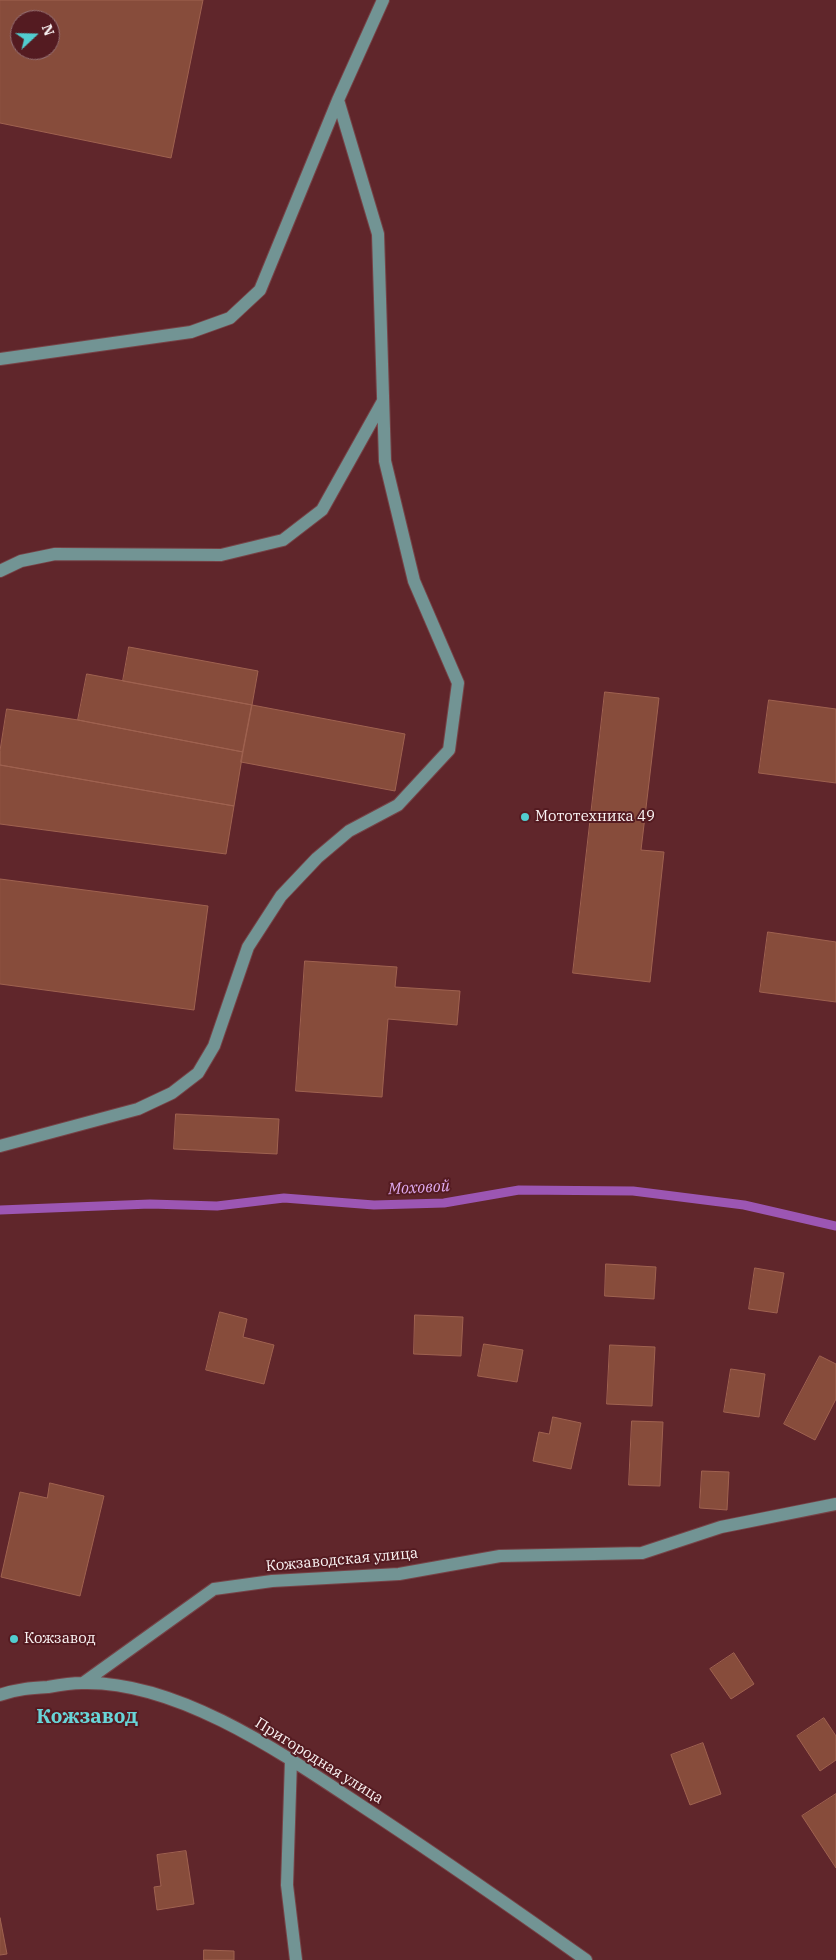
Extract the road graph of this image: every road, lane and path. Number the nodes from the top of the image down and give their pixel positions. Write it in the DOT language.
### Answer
graph roads {
  1 [pos="383,0"];
  2 [pos="338,100"];
  3 [pos="0,360"];
  4 [pos="383,401"];
  5 [pos="0,571"];
  6 [pos="0,1146"];
  7 [pos="836,1504"];
  8 [pos="83,1683"];
  9 [pos="0,1695"];
  10 [pos="291,1760"];
  11 [pos="296,1960"];
  12 [pos="586,1960"];
  1 -- 2 [label="street"];
  2 -- 3 [label="street"];
  2 -- 4 [label="street"];
  4 -- 5 [label="street"];
  4 -- 6 [label="street"];
  7 -- 8 [label="street, Кожзаводская улица"];
  8 -- 9 [label="street, Пригородная улица"];
  8 -- 10 [label="street, Пригородная улица"];
  10 -- 11 [label="street"];
  10 -- 12 [label="street, Пригородная улица"];
}
